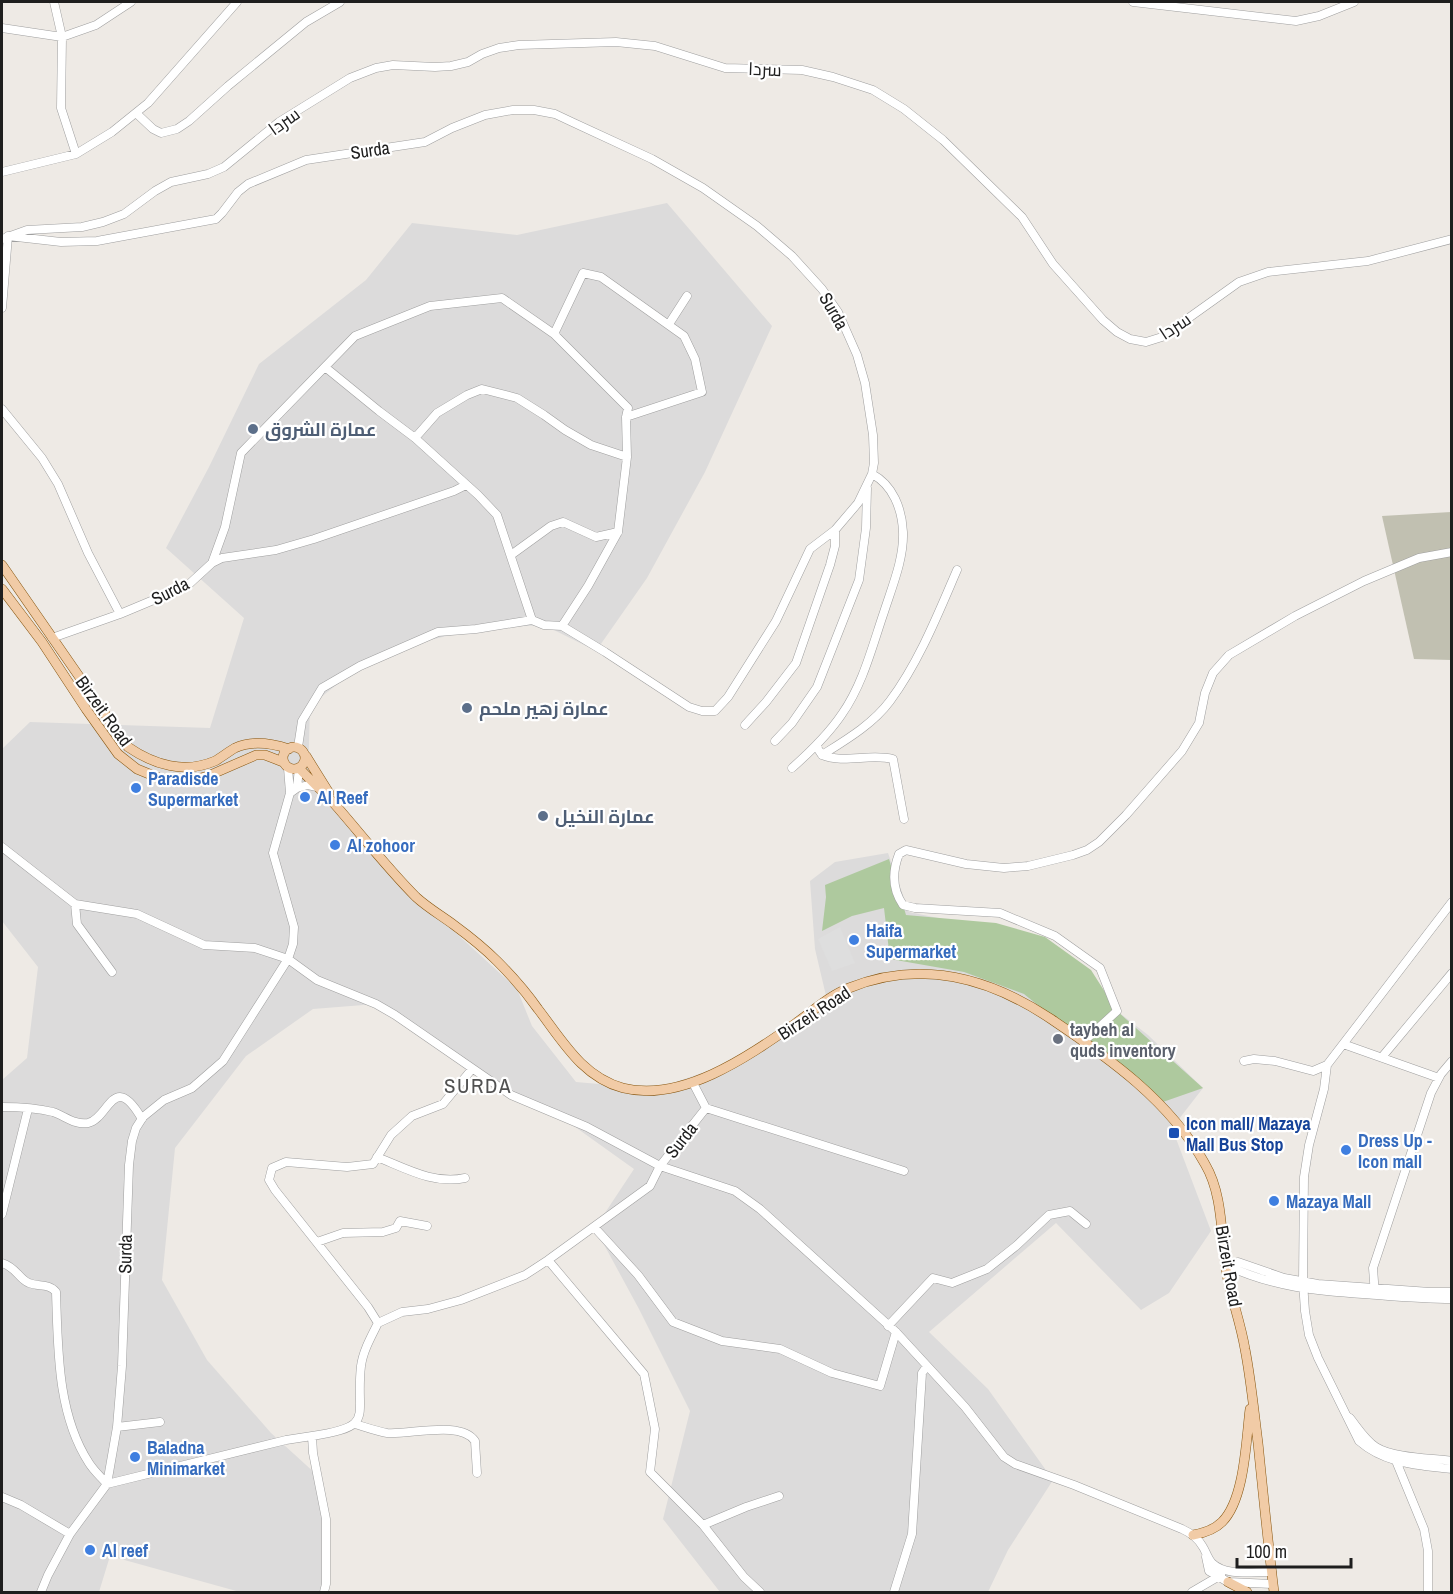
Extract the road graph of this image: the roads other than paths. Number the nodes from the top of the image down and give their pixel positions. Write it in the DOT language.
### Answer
graph roads {
  1 [pos="54,2"];
  2 [pos="131,2"];
  3 [pos="237,2"];
  4 [pos="340,2"];
  5 [pos="1133,2"];
  6 [pos="1354,2"];
  7 [pos="2,28"];
  8 [pos="62,37"];
  9 [pos="136,113"];
  10 [pos="76,154"];
  11 [pos="2,172"];
  12 [pos="5,237"];
  13 [pos="1452,239"];
  14 [pos="687,296"];
  15 [pos="2,308"];
  16 [pos="669,324"];
  17 [pos="554,334"];
  18 [pos="325,367"];
  19 [pos="2,409"];
  20 [pos="626,417"];
  21 [pos="415,438"];
  22 [pos="627,457"];
  23 [pos="872,474"];
  24 [pos="466,485"];
  25 [pos="867,487"];
  26 [pos="835,530"];
  27 [pos="618,532"];
  28 [pos="1452,552"];
  29 [pos="511,555"];
  30 [pos="212,563"];
  31 [pos="2,565"];
  32 [pos="957,570"];
  33 [pos="2,589"];
  34 [pos="120,614"];
  35 [pos="532,620"];
  36 [pos="562,626"];
  37 [pos="52,638"];
  38 [pos="42,642"];
  39 [pos="745,725"];
  40 [pos="774,741"];
  41 [pos="816,746"];
  42 [pos="297,750"];
  43 [pos="822,755"];
  44 [pos="286,765"];
  45 [pos="299,768"];
  46 [pos="792,768"];
  47 [pos="317,787"];
  48 [pos="293,790"];
  49 [pos="336,805"];
  50 [pos="904,819"];
  51 [pos="2,847"];
  52 [pos="1452,902"];
  53 [pos="75,904"];
  54 [pos="288,959"];
  55 [pos="112,972"];
  56 [pos="1452,973"];
  57 [pos="1083,1042"];
  58 [pos="1343,1044"];
  59 [pos="1382,1057"];
  60 [pos="1244,1061"];
  61 [pos="1452,1061"];
  62 [pos="1327,1065"];
  63 [pos="472,1069"];
  64 [pos="1439,1078"];
  65 [pos="693,1083"];
  66 [pos="2,1107"];
  67 [pos="706,1108"];
  68 [pos="28,1109"];
  69 [pos="142,1119"];
  70 [pos="377,1157"];
  71 [pos="660,1166"];
  72 [pos="904,1171"];
  73 [pos="465,1179"];
  74 [pos="2,1214"];
  75 [pos="1086,1224"];
  76 [pos="427,1226"];
  77 [pos="595,1228"];
  78 [pos="317,1242"];
  79 [pos="548,1260"];
  80 [pos="2,1263"];
  81 [pos="1226,1265"];
  82 [pos="1303,1286"];
  83 [pos="1374,1291"];
  84 [pos="1452,1292"];
  85 [pos="1452,1299"];
  86 [pos="378,1323"];
  87 [pos="888,1326"];
  88 [pos="896,1332"];
  89 [pos="927,1366"];
  90 [pos="1252,1395"];
  91 [pos="1342,1408"];
  92 [pos="160,1422"];
  93 [pos="355,1424"];
  94 [pos="117,1427"];
  95 [pos="312,1436"];
  96 [pos="1396,1461"];
  97 [pos="1452,1461"];
  98 [pos="1452,1469"];
  99 [pos="477,1473"];
  100 [pos="107,1484"];
  101 [pos="779,1496"];
  102 [pos="2,1497"];
  103 [pos="704,1525"];
  104 [pos="70,1534"];
  105 [pos="1193,1535"];
  106 [pos="1206,1552"];
  107 [pos="1230,1571"];
  108 [pos="1272,1572"];
  109 [pos="1217,1577"];
  110 [pos="1228,1582"];
  111 [pos="1274,1588"];
  112 [pos="41,1593"];
  113 [pos="324,1593"];
  114 [pos="760,1593"];
  115 [pos="894,1593"];
  116 [pos="1192,1593"];
  117 [pos="1247,1593"];
  118 [pos="1428,1593"];
  1 -- 8 [label="street"];
  2 -- 8 [label="street"];
  3 -- 9 [label="street"];
  4 -- 9 [label="street"];
  5 -- 6 [label="street"];
  7 -- 8 [label="street"];
  8 -- 10 [label="street"];
  9 -- 10 [label="street"];
  10 -- 11 [label="street"];
  12 -- 13 [label="street, سردا"];
  12 -- 15 [label="street"];
  12 -- 23 [label="street, Surda"];
  14 -- 16 [label="street"];
  16 -- 17 [label="street"];
  16 -- 20 [label="street"];
  17 -- 18 [label="street, Surda"];
  17 -- 20 [label="street, Surda"];
  18 -- 21 [label="street"];
  18 -- 30 [label="street, Surda"];
  19 -- 34 [label="street"];
  20 -- 22 [label="street, Surda"];
  21 -- 22 [label="street"];
  21 -- 24 [label="street"];
  22 -- 27 [label="street, Surda"];
  23 -- 25 [label="street, Surda"];
  23 -- 41 [label="street"];
  24 -- 29 [label="street"];
  24 -- 30 [label="street"];
  25 -- 26 [label="street, Surda"];
  25 -- 40 [label="street"];
  26 -- 36 [label="street, Surda"];
  26 -- 39 [label="street"];
  27 -- 29 [label="street"];
  27 -- 36 [label="street, Surda"];
  28 -- 57 [label="street"];
  29 -- 35 [label="street"];
  30 -- 34 [label="street, Surda"];
  31 -- 37 [label="main road, Birzeit Road"];
  32 -- 43 [label="street"];
  33 -- 38 [label="main road, Birzeit Road"];
  34 -- 37 [label="street, Surda"];
  35 -- 36 [label="street, Surda"];
  35 -- 42 [label="street, Surda"];
  37 -- 38 [label="main road"];
  37 -- 42 [label="main road, Birzeit Road"];
  38 -- 44 [label="main road, Birzeit Road"];
  41 -- 43 [label="street"];
  41 -- 46 [label="street"];
  42 -- 44 [label="main road"];
  42 -- 45 [label="main road"];
  42 -- 49 [label="main road"];
  43 -- 50 [label="street"];
  44 -- 45 [label="main road, Birzeit Road"];
  44 -- 48 [label="street, Surda"];
  45 -- 47 [label="main road"];
  45 -- 48 [label="street"];
  47 -- 48 [label="street"];
  47 -- 49 [label="main road"];
  48 -- 54 [label="street, Surda"];
  49 -- 65 [label="main road, Birzeit Road"];
  51 -- 53 [label="street"];
  52 -- 58 [label="street"];
  53 -- 54 [label="street"];
  53 -- 55 [label="street"];
  54 -- 63 [label="street"];
  54 -- 69 [label="street, Surda"];
  56 -- 59 [label="street"];
  57 -- 65 [label="main road, Birzeit Road"];
  57 -- 81 [label="main road, Birzeit Road"];
  58 -- 59 [label="street"];
  58 -- 62 [label="street"];
  59 -- 64 [label="street"];
  60 -- 62 [label="street"];
  61 -- 64 [label="street"];
  62 -- 82 [label="street"];
  63 -- 70 [label="street"];
  63 -- 71 [label="street"];
  64 -- 83 [label="street"];
  65 -- 67 [label="street, Surda"];
  66 -- 68 [label="street"];
  67 -- 71 [label="street, Surda"];
  67 -- 72 [label="street"];
  68 -- 69 [label="street"];
  68 -- 74 [label="street"];
  69 -- 94 [label="street, Surda"];
  70 -- 73 [label="street"];
  70 -- 78 [label="street"];
  71 -- 77 [label="street, Surda"];
  71 -- 87 [label="street"];
  75 -- 87 [label="street"];
  76 -- 78 [label="street"];
  77 -- 79 [label="street, Surda"];
  77 -- 88 [label="street"];
  78 -- 86 [label="street"];
  79 -- 86 [label="street, Surda"];
  79 -- 103 [label="street"];
  80 -- 100 [label="street"];
  81 -- 82 [label="street"];
  81 -- 90 [label="main road, Birzeit Road"];
  82 -- 83 [label="street"];
  82 -- 91 [label="street"];
  83 -- 84 [label="street"];
  83 -- 85 [label="street"];
  86 -- 93 [label="street"];
  87 -- 88 [label="street"];
  88 -- 89 [label="street"];
  89 -- 105 [label="street"];
  89 -- 115 [label="street"];
  90 -- 105 [label="main road"];
  90 -- 108 [label="main road, Birzeit Road"];
  91 -- 96 [label="street"];
  91 -- 97 [label="street"];
  92 -- 94 [label="street"];
  93 -- 95 [label="street"];
  93 -- 99 [label="street"];
  94 -- 100 [label="street, Surda"];
  95 -- 100 [label="street"];
  95 -- 113 [label="street"];
  96 -- 98 [label="street"];
  96 -- 118 [label="street"];
  100 -- 104 [label="street, Surda"];
  101 -- 103 [label="street"];
  102 -- 104 [label="street"];
  103 -- 114 [label="street"];
  104 -- 112 [label="street, Surda"];
  105 -- 106 [label="street"];
  106 -- 107 [label="street"];
  106 -- 109 [label="street"];
  107 -- 108 [label="street"];
  107 -- 109 [label="street"];
  108 -- 111 [label="main road, Birzeit Road"];
  109 -- 110 [label="street"];
  109 -- 116 [label="street"];
  110 -- 111 [label="street"];
  110 -- 117 [label="main road"];
}
